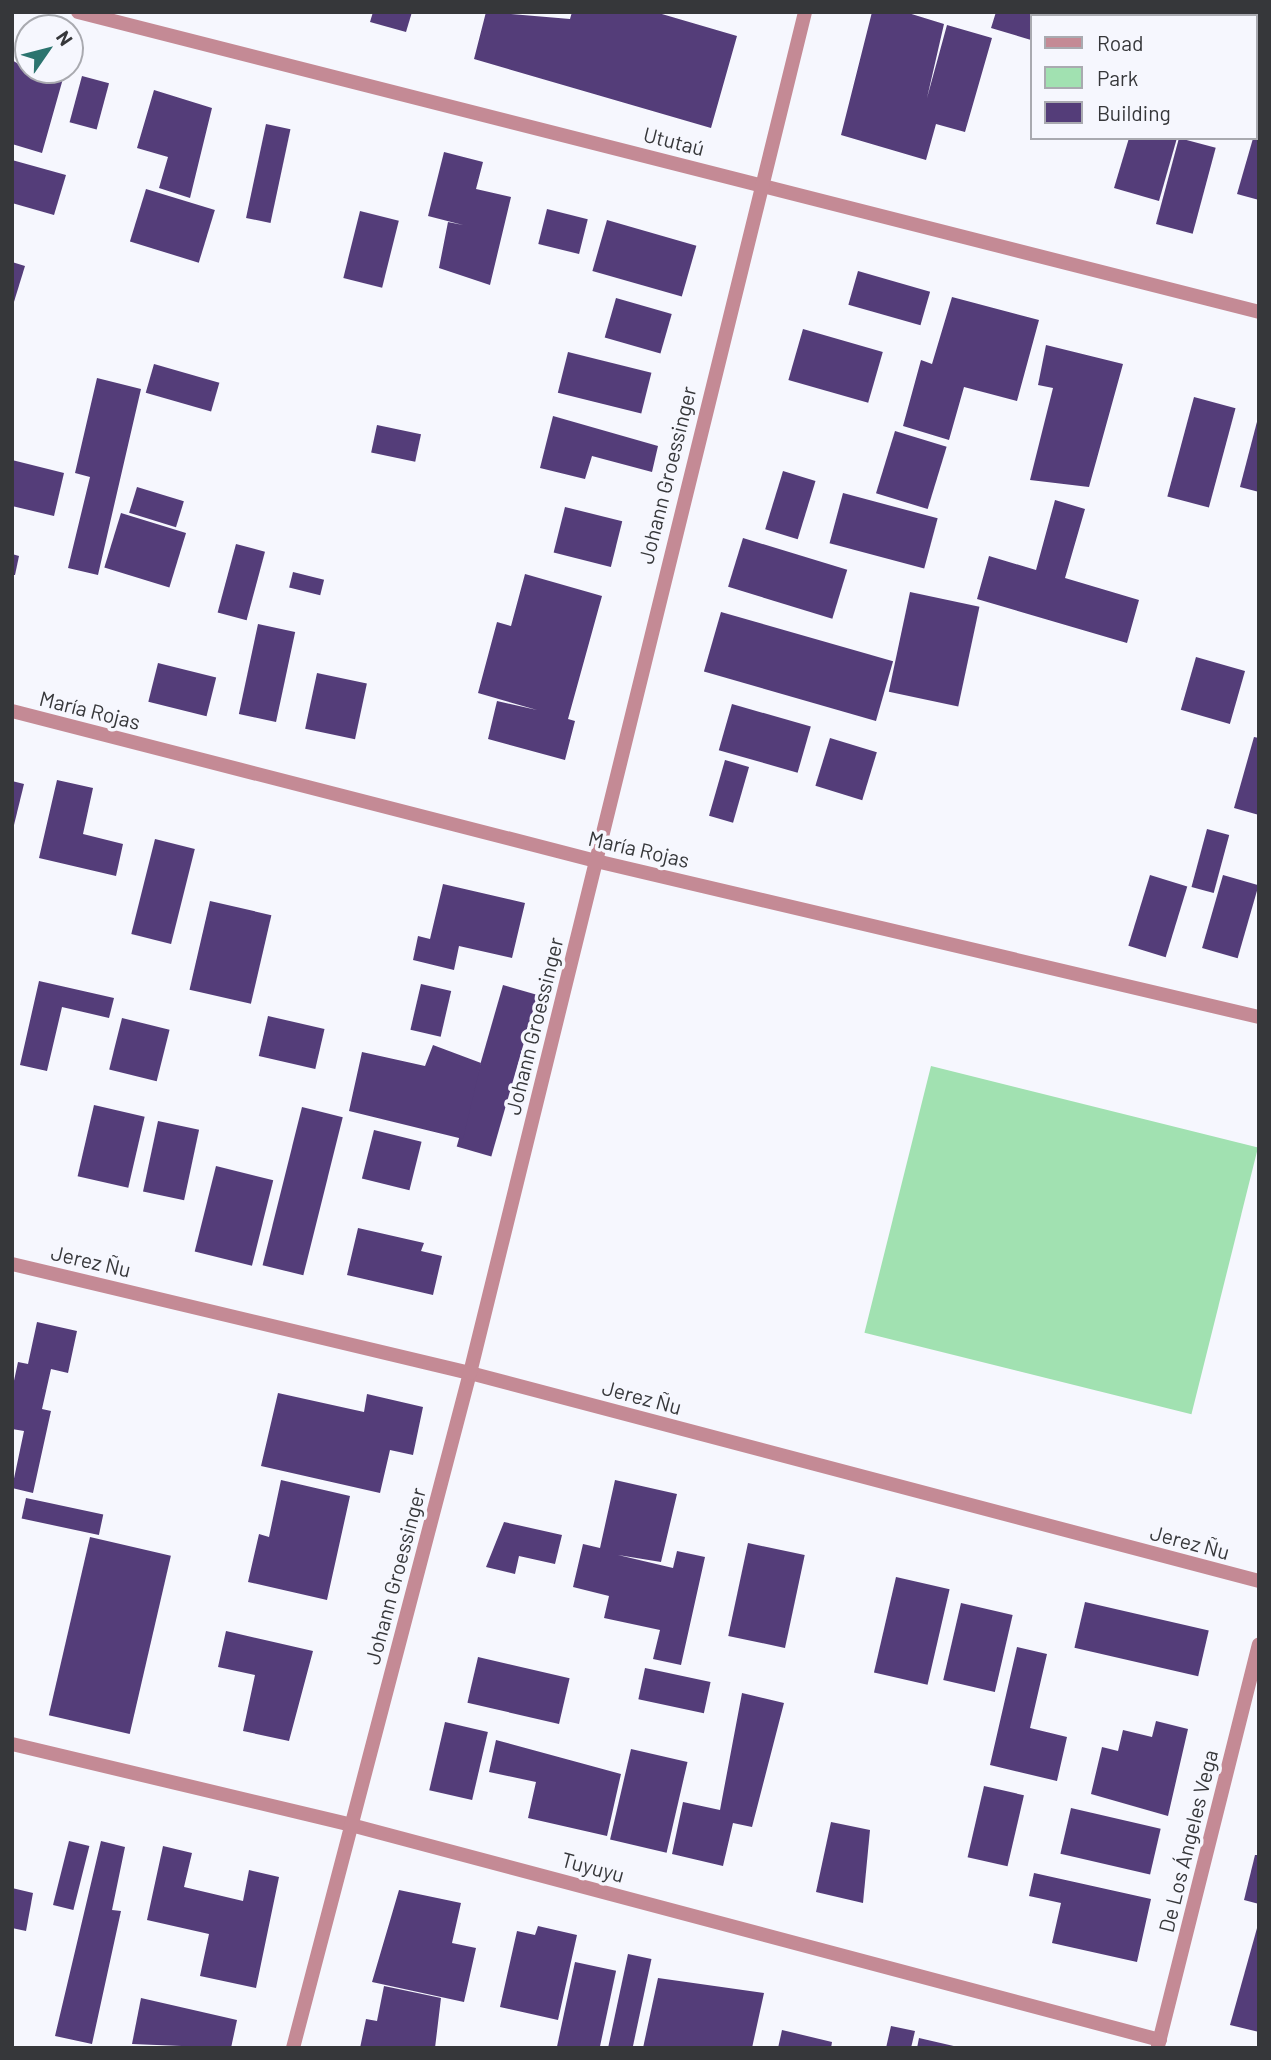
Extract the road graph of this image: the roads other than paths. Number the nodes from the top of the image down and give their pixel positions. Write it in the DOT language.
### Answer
graph roads {
  1 [pos="78,12"];
  2 [pos="805,12"];
  3 [pos="759,185"];
  4 [pos="1259,312"];
  5 [pos="12,711"];
  6 [pos="596,861"];
  7 [pos="1259,1017"];
  8 [pos="12,1264"];
  9 [pos="470,1373"];
  10 [pos="1259,1581"];
  11 [pos="1259,1645"];
  12 [pos="12,1744"];
  13 [pos="351,1825"];
  14 [pos="1159,2044"];
  15 [pos="293,2048"];
  1 -- 3 [label="street, Ututaú"];
  2 -- 3 [label="street, Johann Groessinger"];
  3 -- 4 [label="street, Ututaú"];
  3 -- 6 [label="street, Johann Groessinger"];
  5 -- 6 [label="street, María Rojas"];
  6 -- 7 [label="street, María Rojas"];
  6 -- 9 [label="street, Johann Groessinger"];
  8 -- 9 [label="street, Jerez Ñu"];
  9 -- 10 [label="street, Jerez Ñu"];
  9 -- 13 [label="street, Johann Groessinger"];
  11 -- 14 [label="street, De Los Ángeles Vega"];
  12 -- 13 [label="street, Tuyuyu"];
  13 -- 14 [label="street, Tuyuyu"];
  13 -- 15 [label="street, Johann Groessinger"];
}
